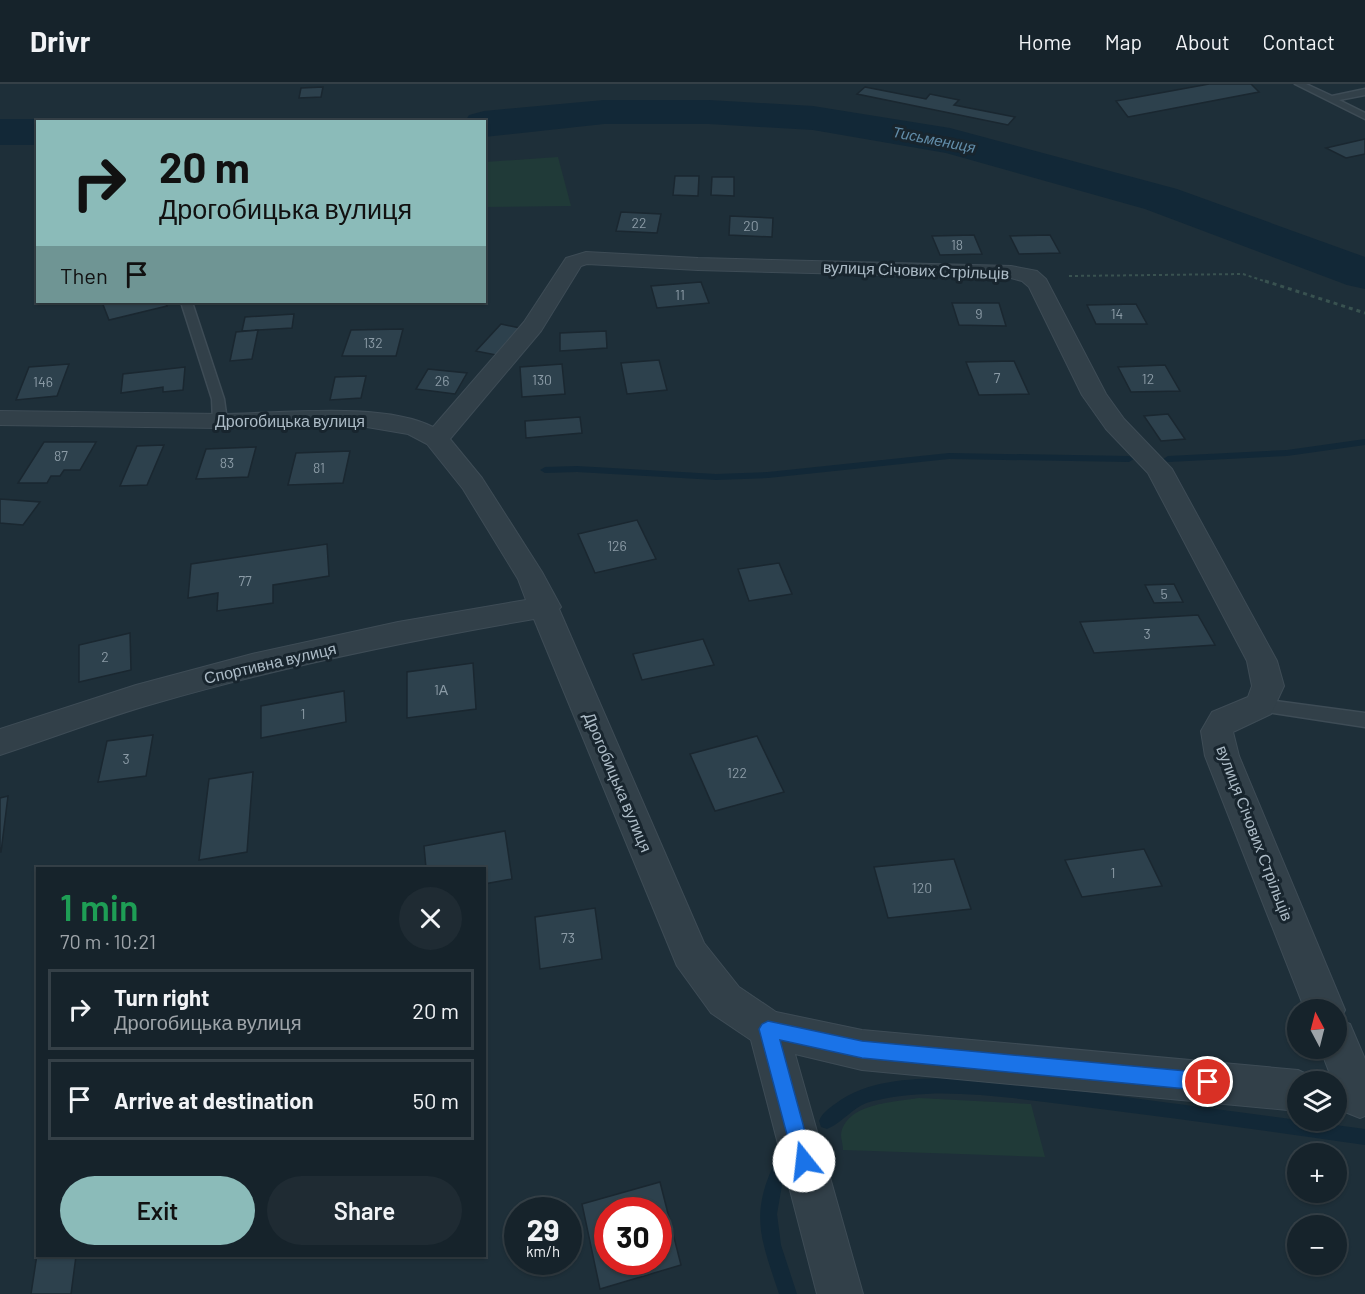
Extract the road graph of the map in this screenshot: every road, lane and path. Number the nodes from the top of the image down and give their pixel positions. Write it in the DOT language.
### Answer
graph roads {
  1 [pos="1299,84"];
  2 [pos="1365,92"];
  3 [pos="1332,99"];
  4 [pos="1365,116"];
  5 [pos="1029,276"];
  6 [pos="186,303"];
  7 [pos="1365,313"];
  8 [pos="0,418"];
  9 [pos="220,421"];
  10 [pos="436,439"];
  11 [pos="546,607"];
  12 [pos="1260,705"];
  13 [pos="1365,720"];
  14 [pos="0,742"];
  15 [pos="1321,999"];
  16 [pos="768,1029"];
  17 [pos="1342,1059"];
  18 [pos="1287,1090"];
  19 [pos="1354,1097"];
  20 [pos="840,1294"];
  1 -- 3 [label="lane"];
  2 -- 3 [label="lane"];
  3 -- 4 [label="lane"];
  5 -- 7 [label="path"];
  5 -- 10 [label="street, вулиця Січових Стрільців"];
  5 -- 12 [label="street, вулиця Січових Стрільців"];
  6 -- 9 [label="lane"];
  8 -- 9 [label="street, Дрогобицька вулиця"];
  9 -- 10 [label="street, Дрогобицька вулиця"];
  10 -- 11 [label="street, Дрогобицька вулиця"];
  11 -- 14 [label="street, Спортивна вулиця"];
  11 -- 16 [label="street, Дрогобицька вулиця"];
  12 -- 13 [label="lane"];
  12 -- 15 [label="street, вулиця Січових Стрільців"];
  16 -- 18 [label="street, Дрогобицька вулиця"];
  16 -- 20 [label="street"];
  17 -- 19 [label="street"];
}
